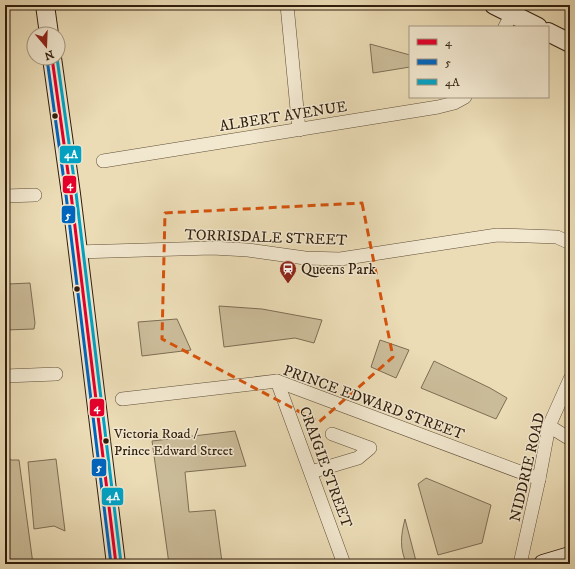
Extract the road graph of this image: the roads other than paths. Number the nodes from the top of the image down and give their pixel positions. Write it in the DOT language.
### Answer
graph roads {
  1 [pos="45,5"];
  2 [pos="287,5"];
  3 [pos="494,5"];
  4 [pos="511,15"];
  5 [pos="47,26"];
  6 [pos="536,26"];
  7 [pos="549,32"];
  8 [pos="570,43"];
  9 [pos="53,66"];
  10 [pos="463,98"];
  11 [pos="299,130"];
  12 [pos="103,161"];
  13 [pos="35,195"];
  14 [pos="5,196"];
  15 [pos="570,243"];
  16 [pos="77,255"];
  17 [pos="56,374"];
  18 [pos="5,376"];
  19 [pos="570,379"];
  20 [pos="277,381"];
  21 [pos="122,399"];
  22 [pos="549,426"];
  23 [pos="332,434"];
  24 [pos="570,439"];
  25 [pos="311,472"];
  26 [pos="539,479"];
  27 [pos="570,556"];
  28 [pos="116,564"];
  29 [pos="344,564"];
  30 [pos="520,564"];
  31 [pos="543,564"];
  1 -- 5 [label="street"];
  2 -- 11 [label="street"];
  3 -- 4 [label="street"];
  4 -- 6 [label="street"];
  7 -- 8 [label="street"];
  9 -- 16 [label="street"];
  10 -- 11 [label="street, ALBERT AVENUE"];
  11 -- 12 [label="street, ALBERT AVENUE"];
  13 -- 14 [label="street"];
  15 -- 16 [label="street, TORRISDALE STREET"];
  16 -- 28 [label="street"];
  17 -- 18 [label="street"];
  19 -- 22 [label="street, NIDDRIE ROAD"];
  20 -- 21 [label="street, PRINCE EDWARD STREET"];
  20 -- 25 [label="street, CRAIGIE STREET"];
  20 -- 26 [label="street, PRINCE EDWARD STREET"];
  22 -- 24 [label="street"];
  22 -- 26 [label="street, NIDDRIE ROAD"];
  23 -- 25 [label="street"];
  25 -- 29 [label="street, CRAIGIE STREET"];
  26 -- 30 [label="street, NIDDRIE ROAD"];
  27 -- 31 [label="street"];
}
